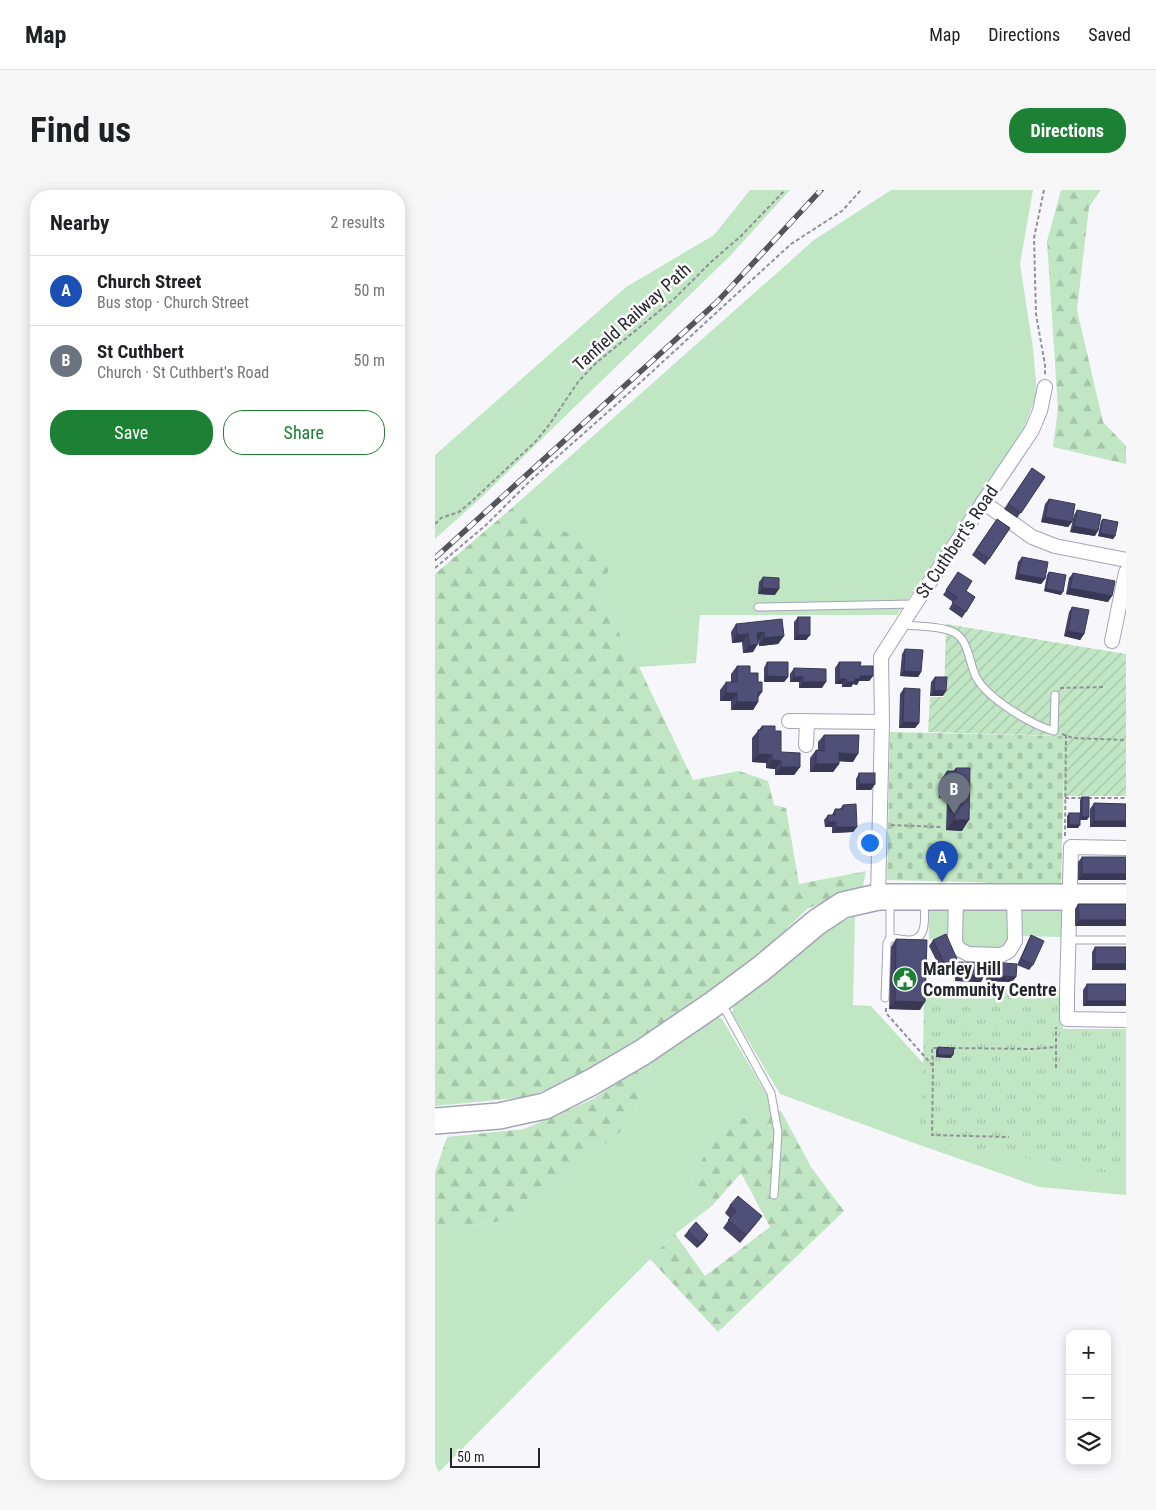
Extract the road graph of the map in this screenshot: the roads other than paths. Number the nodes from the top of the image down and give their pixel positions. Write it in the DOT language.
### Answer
graph roads {
  1 [pos="1045,387"];
  2 [pos="983,502"];
  3 [pos="1126,560"];
  4 [pos="1126,572"];
  5 [pos="915,604"];
  6 [pos="757,607"];
  7 [pos="901,625"];
  8 [pos="1112,641"];
  9 [pos="1055,695"];
  10 [pos="789,721"];
  11 [pos="807,721"];
  12 [pos="881,722"];
  13 [pos="806,745"];
  14 [pos="1126,848"];
  15 [pos="884,897"];
  16 [pos="924,897"];
  17 [pos="956,897"];
  18 [pos="1014,897"];
  19 [pos="1069,898"];
  20 [pos="1126,898"];
  21 [pos="890,938"];
  22 [pos="1068,940"];
  23 [pos="1126,940"];
  24 [pos="885,998"];
  25 [pos="719,1000"];
  26 [pos="1126,1020"];
  27 [pos="435,1121"];
  28 [pos="774,1195"];
  1 -- 2 [label="street, St Cuthbert's Road"];
  2 -- 3 [label="street"];
  2 -- 5 [label="street, St Cuthbert's Road"];
  4 -- 8 [label="street"];
  5 -- 6 [label="lane"];
  5 -- 7 [label="street, St Cuthbert's Road"];
  7 -- 9 [label="lane"];
  7 -- 12 [label="street, St Cuthbert's Road"];
  10 -- 11 [label="street"];
  11 -- 12 [label="street"];
  11 -- 13 [label="street"];
  12 -- 15 [label="street, St Cuthbert's Road"];
  14 -- 19 [label="street"];
  15 -- 16 [label="highway"];
  15 -- 21 [label="lane"];
  15 -- 25 [label="highway"];
  16 -- 17 [label="highway"];
  16 -- 21 [label="lane"];
  17 -- 18 [label="highway"];
  17 -- 18 [label="street"];
  18 -- 19 [label="highway"];
  19 -- 20 [label="highway"];
  19 -- 22 [label="street"];
  21 -- 24 [label="lane"];
  22 -- 23 [label="lane"];
  22 -- 26 [label="street"];
  25 -- 27 [label="highway"];
  25 -- 28 [label="lane"];
}
